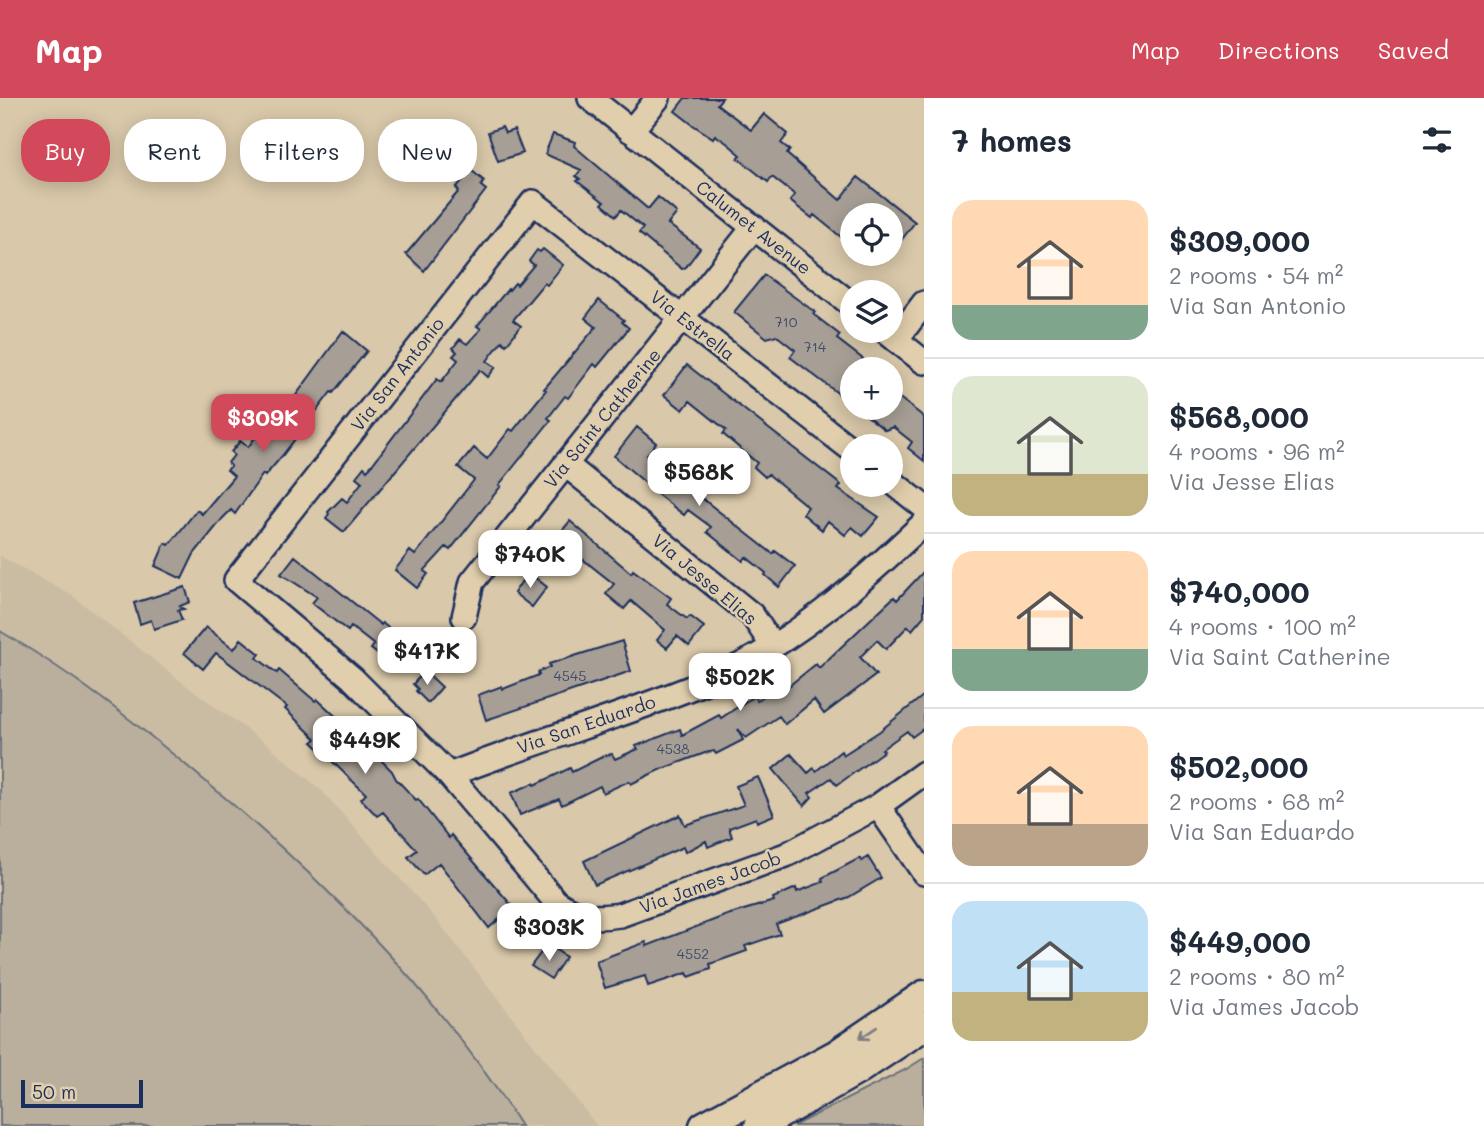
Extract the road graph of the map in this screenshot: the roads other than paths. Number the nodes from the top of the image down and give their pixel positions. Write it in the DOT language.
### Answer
graph roads {
  1 [pos="590,98"];
  2 [pos="658,98"];
  3 [pos="632,131"];
  4 [pos="533,202"];
  5 [pos="754,227"];
  6 [pos="840,295"];
  7 [pos="924,303"];
  8 [pos="683,317"];
  9 [pos="903,323"];
  10 [pos="900,343"];
  11 [pos="924,362"];
  12 [pos="840,441"];
  13 [pos="565,464"];
  14 [pos="903,490"];
  15 [pos="924,507"];
  16 [pos="924,523"];
  17 [pos="236,580"];
  18 [pos="464,617"];
  19 [pos="773,646"];
  20 [pos="924,773"];
  21 [pos="449,775"];
  22 [pos="878,806"];
  23 [pos="924,873"];
  24 [pos="924,995"];
  25 [pos="924,1026"];
  26 [pos="704,1126"];
  27 [pos="759,1126"];
  1 -- 3 [label="street, Calumet Avenue"];
  2 -- 3 [label="street"];
  3 -- 5 [label="street, Calumet Avenue"];
  4 -- 8 [label="street, Via Estrella"];
  4 -- 17 [label="street, Via San Antonio"];
  5 -- 6 [label="street, Calumet Avenue"];
  5 -- 8 [label="street, Via Saint Catherine"];
  7 -- 9 [label="street"];
  8 -- 12 [label="street, Via Estrella"];
  8 -- 13 [label="street, Via Saint Catherine"];
  10 -- 11 [label="street"];
  13 -- 18 [label="street, Via Saint Catherine"];
  13 -- 19 [label="street, Via Jesse Elias"];
  14 -- 15 [label="street"];
  16 -- 19 [label="street, Via San Eduardo"];
  17 -- 21 [label="street, Via James Jacob"];
  19 -- 21 [label="street, Via San Eduardo"];
  20 -- 22 [label="street, Via James Jacob"];
  21 -- 22 [label="street, Via James Jacob"];
  22 -- 23 [label="street"];
  24 -- 26 [label="main road, one-way"];
  25 -- 27 [label="main road"];
}
